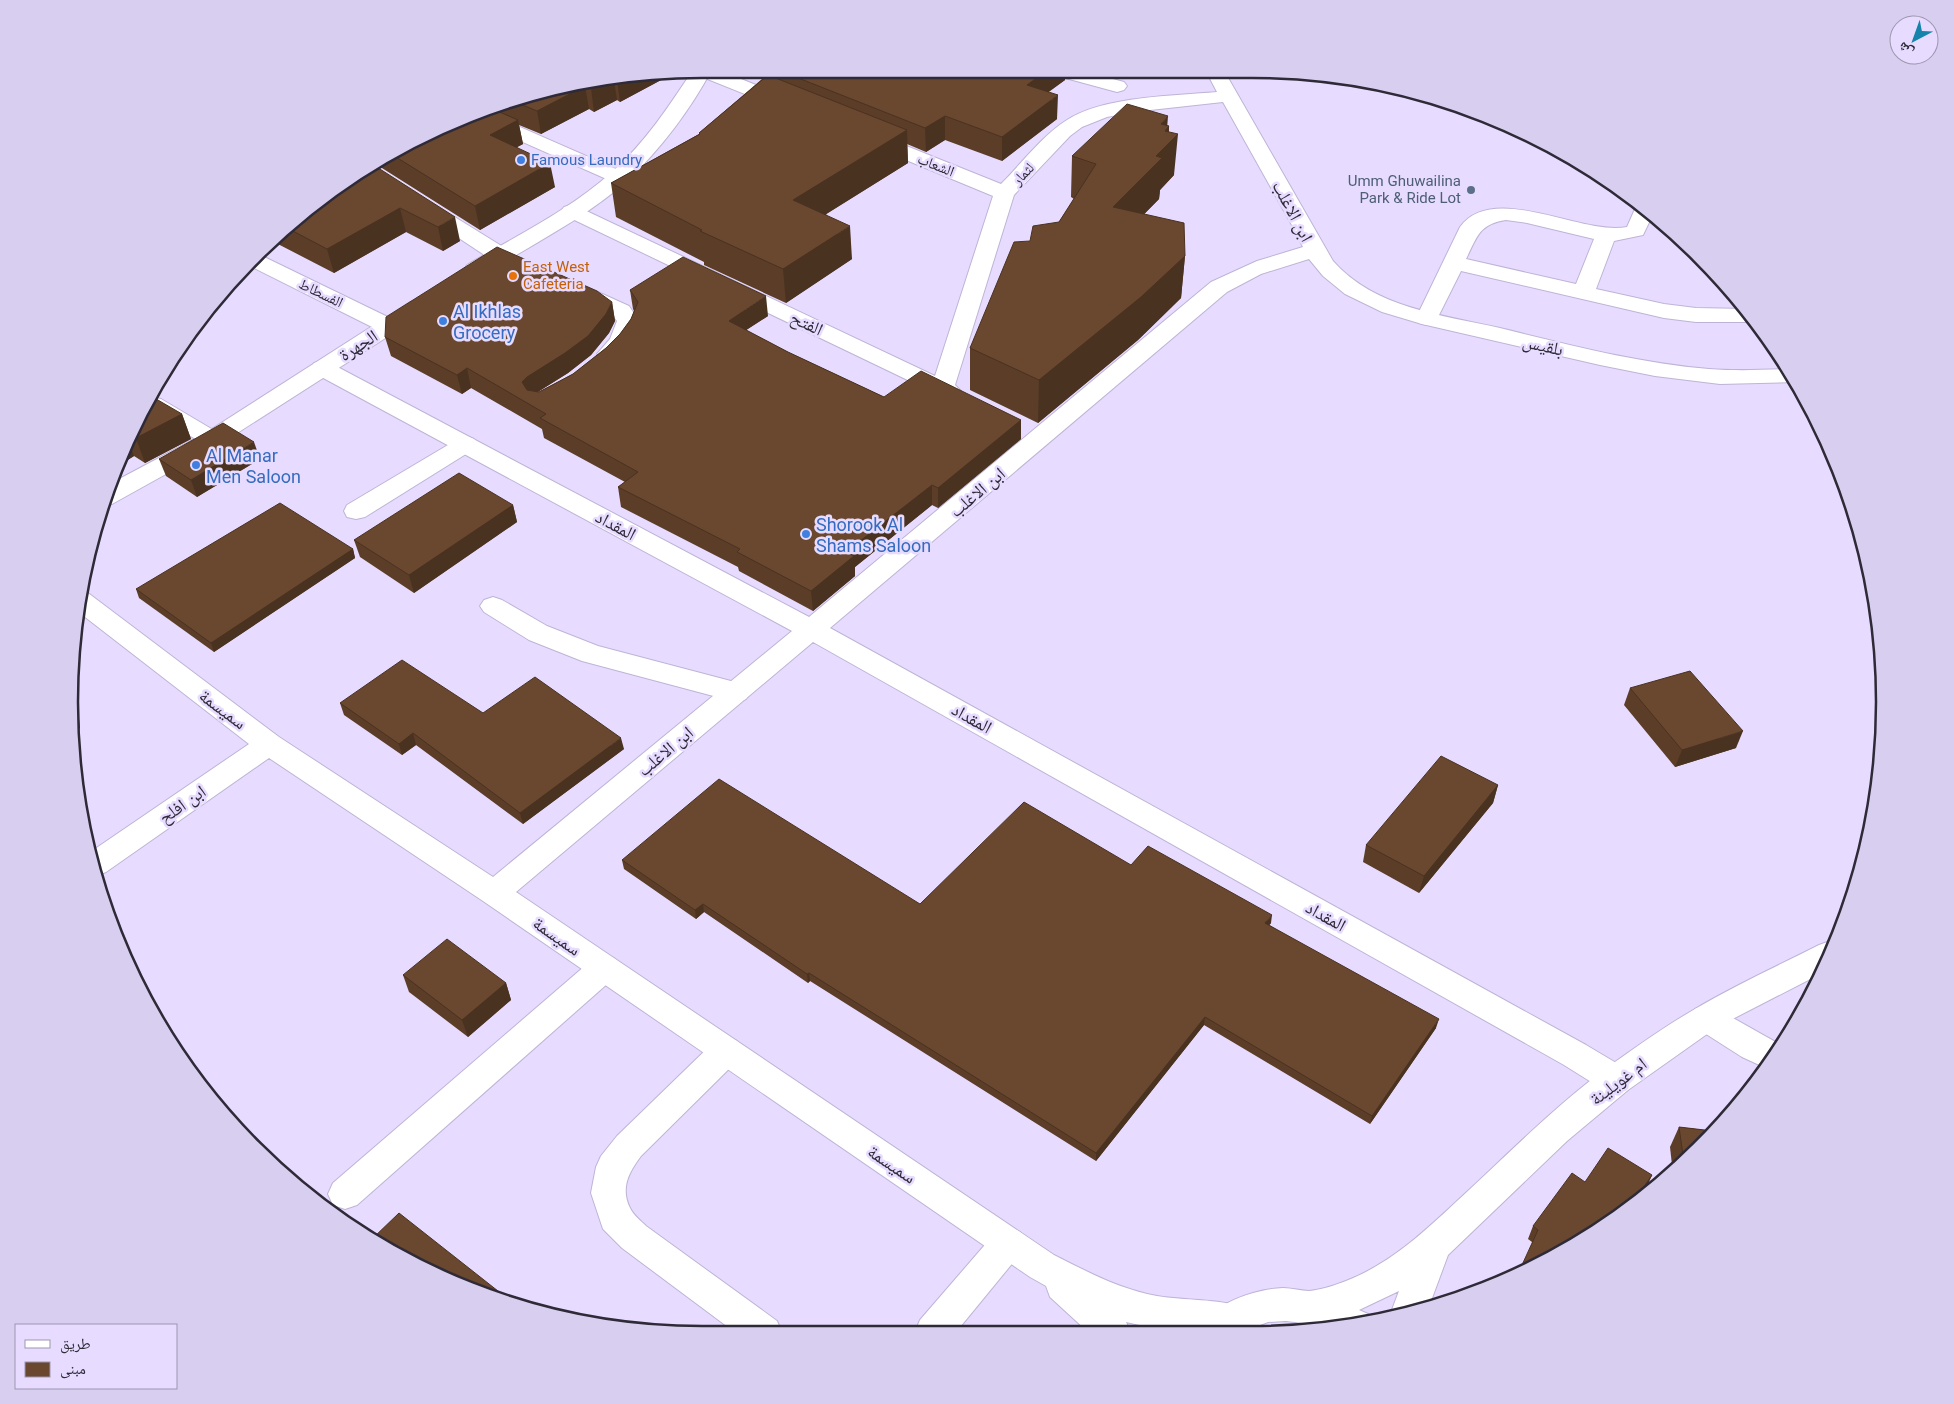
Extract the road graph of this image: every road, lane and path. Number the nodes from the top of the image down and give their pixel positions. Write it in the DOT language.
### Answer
graph roads {
  1 [pos="696,78"];
  2 [pos="724,78"];
  3 [pos="1087,78"];
  4 [pos="1112,78"];
  5 [pos="1219,78"];
  6 [pos="1117,86"];
  7 [pos="1230,96"];
  8 [pos="1132,106"];
  9 [pos="803,111"];
  10 [pos="483,118"];
  11 [pos="858,133"];
  12 [pos="618,177"];
  13 [pos="1004,193"];
  14 [pos="412,199"];
  15 [pos="571,211"];
  16 [pos="1642,215"];
  17 [pos="1606,235"];
  18 [pos="1314,251"];
  19 [pos="500,255"];
  20 [pos="258,262"];
  21 [pos="1454,262"];
  22 [pos="525,266"];
  23 [pos="460,280"];
  24 [pos="558,281"];
  25 [pos="1584,292"];
  26 [pos="436,295"];
  27 [pos="1742,316"];
  28 [pos="1428,318"];
  29 [pos="388,326"];
  30 [pos="595,365"];
  31 [pos="322,368"];
  32 [pos="1784,376"];
  33 [pos="943,388"];
  34 [pos="968,400"];
  35 [pos="153,404"];
  36 [pos="1017,424"];
  37 [pos="1042,437"];
  38 [pos="212,439"];
  39 [pos="466,444"];
  40 [pos="114,492"];
  41 [pos="356,511"];
  42 [pos="85,604"];
  43 [pos="493,606"];
  44 [pos="811,629"];
  45 [pos="736,692"];
  46 [pos="269,744"];
  47 [pos="98,862"];
  48 [pos="494,893"];
  49 [pos="1821,959"];
  50 [pos="604,968"];
  51 [pos="1706,1018"];
  52 [pos="726,1051"];
  53 [pos="1768,1053"];
  54 [pos="1616,1080"];
  55 [pos="345,1194"];
  56 [pos="1008,1243"];
  57 [pos="1433,1246"];
  58 [pos="1042,1266"];
  59 [pos="1411,1306"];
  60 [pos="1311,1307"];
  61 [pos="1344,1320"];
  62 [pos="1225,1325"];
  63 [pos="755,1326"];
  64 [pos="938,1326"];
  65 [pos="1107,1326"];
  1 -- 12 [label="street"];
  2 -- 9 [label="street"];
  3 -- 6 [label="street"];
  4 -- 6 [label="street"];
  5 -- 7 [label="street, ابن الاغلب"];
  6 -- 8 [label="street"];
  7 -- 8 [label="street, لثمار"];
  7 -- 18 [label="street, ابن الاغلب"];
  8 -- 13 [label="street, لثمار"];
  10 -- 12 [label="street"];
  11 -- 13 [label="street, الشعاب"];
  12 -- 15 [label="street"];
  13 -- 33 [label="street, لثمار"];
  14 -- 19 [label="street"];
  15 -- 19 [label="street"];
  15 -- 33 [label="street, الفتح"];
  16 -- 17 [label="street"];
  17 -- 21 [label="street"];
  17 -- 25 [label="street"];
  18 -- 28 [label="street, بلقيس"];
  18 -- 37 [label="street, ابن الاغلب"];
  19 -- 22 [label="street"];
  19 -- 23 [label="street"];
  20 -- 29 [label="street, الفسطاط"];
  21 -- 25 [label="street"];
  21 -- 28 [label="street"];
  24 -- 30 [label="street"];
  25 -- 27 [label="street"];
  26 -- 29 [label="street, الجهرة"];
  28 -- 32 [label="street, بلقيس"];
  29 -- 31 [label="street, الجهرة"];
  31 -- 38 [label="street, الجهرة"];
  31 -- 39 [label="street, المقداد"];
  33 -- 34 [label="street, الفتح"];
  35 -- 38 [label="street"];
  36 -- 37 [label="street"];
  37 -- 44 [label="street, ابن الاغلب"];
  38 -- 40 [label="street, الجهرة"];
  39 -- 41 [label="street"];
  39 -- 44 [label="street, المقداد"];
  42 -- 46 [label="street, سميسمة"];
  43 -- 45 [label="street"];
  44 -- 45 [label="street, ابن الاغلب"];
  44 -- 54 [label="street, المقداد"];
  45 -- 48 [label="street, ابن الاغلب"];
  46 -- 47 [label="street, ابن افلح"];
  46 -- 48 [label="street, سميسمة"];
  48 -- 50 [label="street, سميسمة"];
  49 -- 51 [label="street, ام غويلينة"];
  50 -- 52 [label="street, سميسمة"];
  50 -- 55 [label="street"];
  51 -- 53 [label="street"];
  51 -- 54 [label="street, ام غويلينة"];
  52 -- 56 [label="street, سميسمة"];
  52 -- 63 [label="street"];
  54 -- 57 [label="street, ام غويلينة"];
  56 -- 58 [label="street, سميسمة"];
  56 -- 64 [label="street"];
  57 -- 59 [label="street, ام غويلينة"];
  57 -- 60 [label="street, ام غويلينة"];
  58 -- 62 [label="street, سميسمة"];
  58 -- 65 [label="street, سميسمة"];
  60 -- 61 [label="street"];
  60 -- 62 [label="street"];
}
